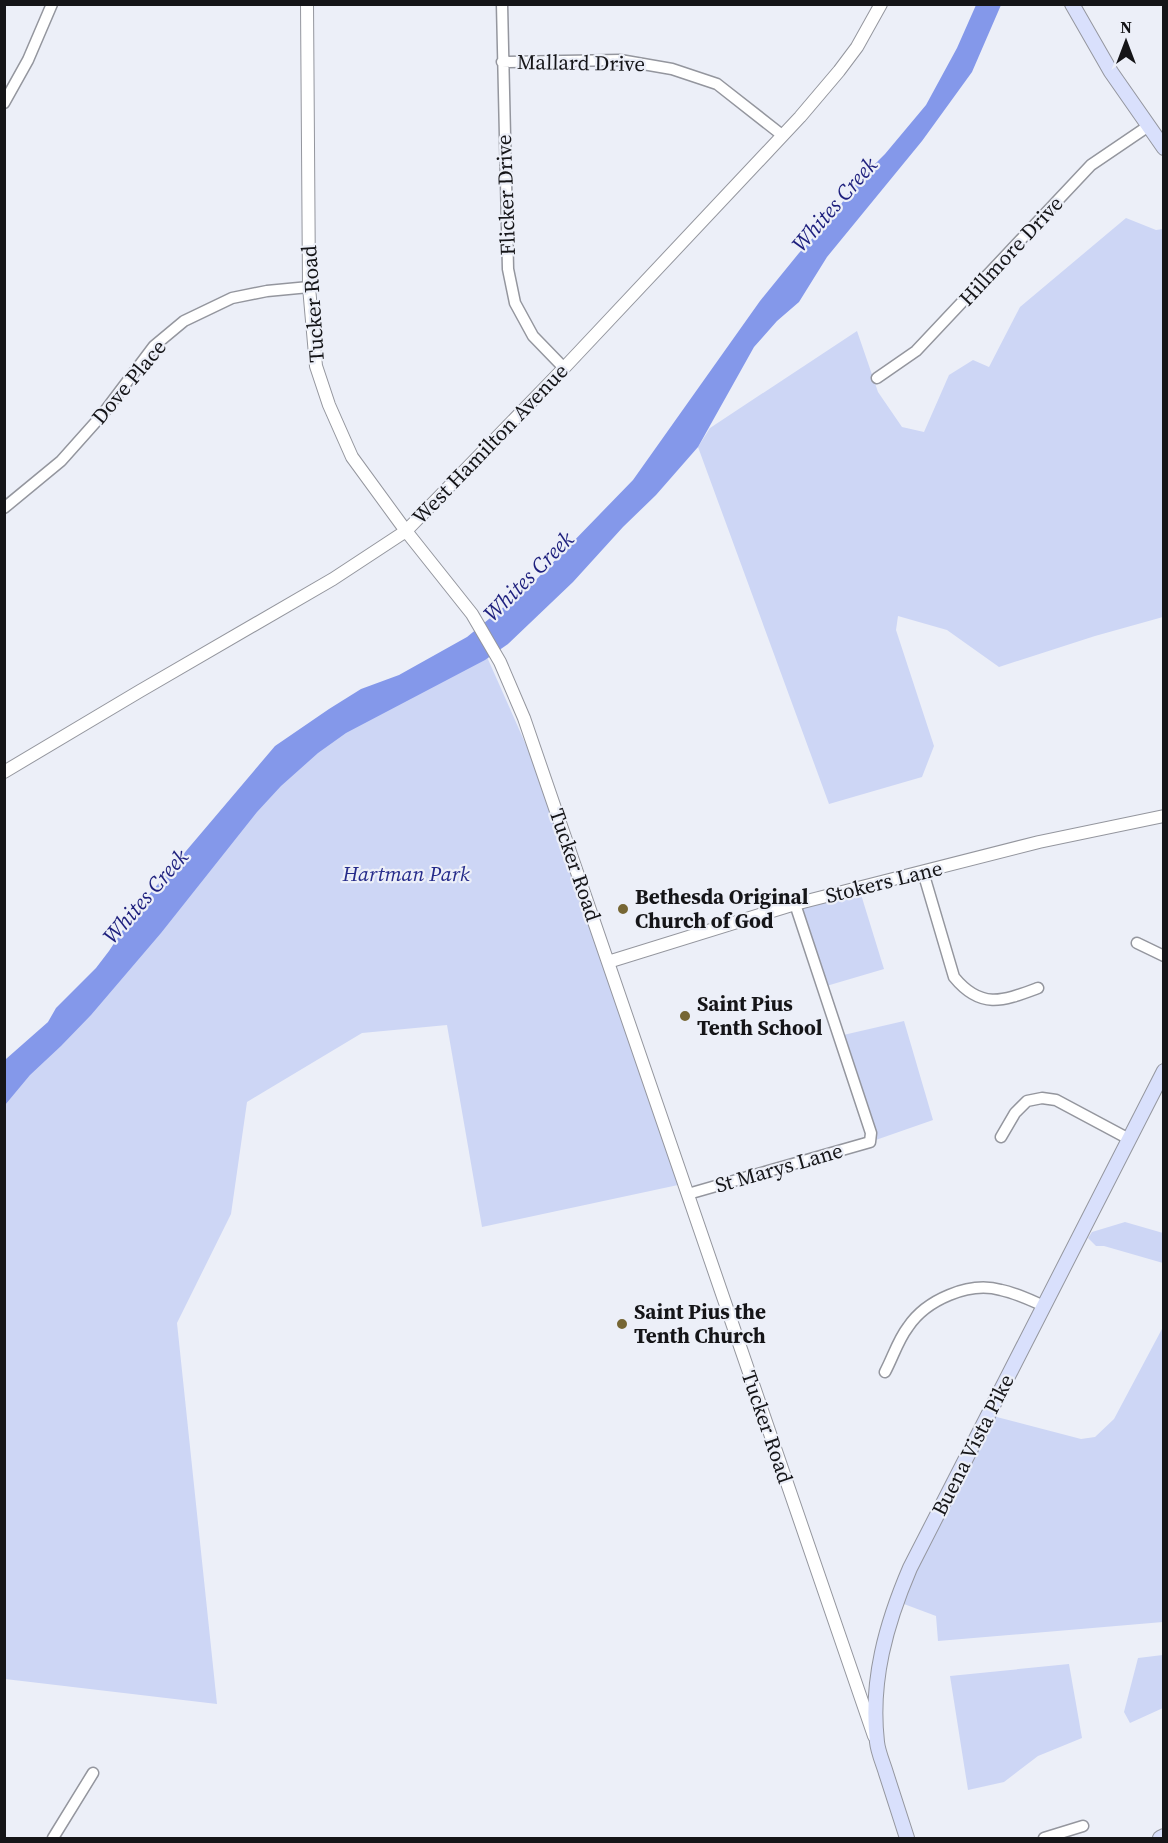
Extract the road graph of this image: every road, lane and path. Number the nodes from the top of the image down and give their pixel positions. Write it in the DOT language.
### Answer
graph roads {
  1 [pos="52,4"];
  2 [pos="307,4"];
  3 [pos="502,4"];
  4 [pos="881,4"];
  5 [pos="1075,5"];
  6 [pos="502,62"];
  7 [pos="4,103"];
  8 [pos="1147,127"];
  9 [pos="782,135"];
  10 [pos="1164,148"];
  11 [pos="309,288"];
  12 [pos="564,368"];
  13 [pos="877,378"];
  14 [pos="4,508"];
  15 [pos="406,531"];
  16 [pos="4,772"];
  17 [pos="1164,816"];
  18 [pos="923,872"];
  19 [pos="795,904"];
  20 [pos="1137,943"];
  21 [pos="1164,956"];
  22 [pos="608,962"];
  23 [pos="1038,988"];
  24 [pos="1164,1071"];
  25 [pos="1001,1137"];
  26 [pos="1129,1139"];
  27 [pos="688,1194"];
  28 [pos="1044,1306"];
  29 [pos="885,1372"];
  30 [pos="877,1744"];
  31 [pos="93,1773"];
  32 [pos="1083,1826"];
  33 [pos="53,1839"];
  34 [pos="907,1839"];
  35 [pos="1044,1839"];
  1 -- 7 [label="street"];
  2 -- 11 [label="street, Tucker Road"];
  3 -- 6 [label="street, Flicker Drive"];
  4 -- 9 [label="street, West Hamilton Avenue"];
  5 -- 8 [label="main road"];
  6 -- 9 [label="street, Mallard Drive"];
  6 -- 12 [label="street, Flicker Drive"];
  8 -- 10 [label="main road"];
  8 -- 13 [label="street, Hillmore Drive"];
  9 -- 12 [label="street, West Hamilton Avenue"];
  11 -- 14 [label="street, Dove Place"];
  11 -- 15 [label="street, Tucker Road"];
  12 -- 15 [label="street, West Hamilton Avenue"];
  15 -- 16 [label="street, West Hamilton Avenue"];
  15 -- 22 [label="street, Tucker Road"];
  17 -- 18 [label="street, Stokers Lane"];
  18 -- 19 [label="street, Stokers Lane"];
  18 -- 23 [label="street"];
  19 -- 22 [label="street, Stokers Lane"];
  19 -- 27 [label="street, St Marys Lane"];
  20 -- 21 [label="street"];
  22 -- 27 [label="street, Tucker Road"];
  24 -- 26 [label="main road, Buena Vista Pike"];
  25 -- 26 [label="street"];
  26 -- 28 [label="main road, Buena Vista Pike"];
  27 -- 30 [label="street, Tucker Road"];
  28 -- 29 [label="street"];
  28 -- 30 [label="main road, Buena Vista Pike"];
  30 -- 34 [label="main road, Buena Vista Pike"];
  31 -- 33 [label="street"];
  32 -- 35 [label="street"];
}
